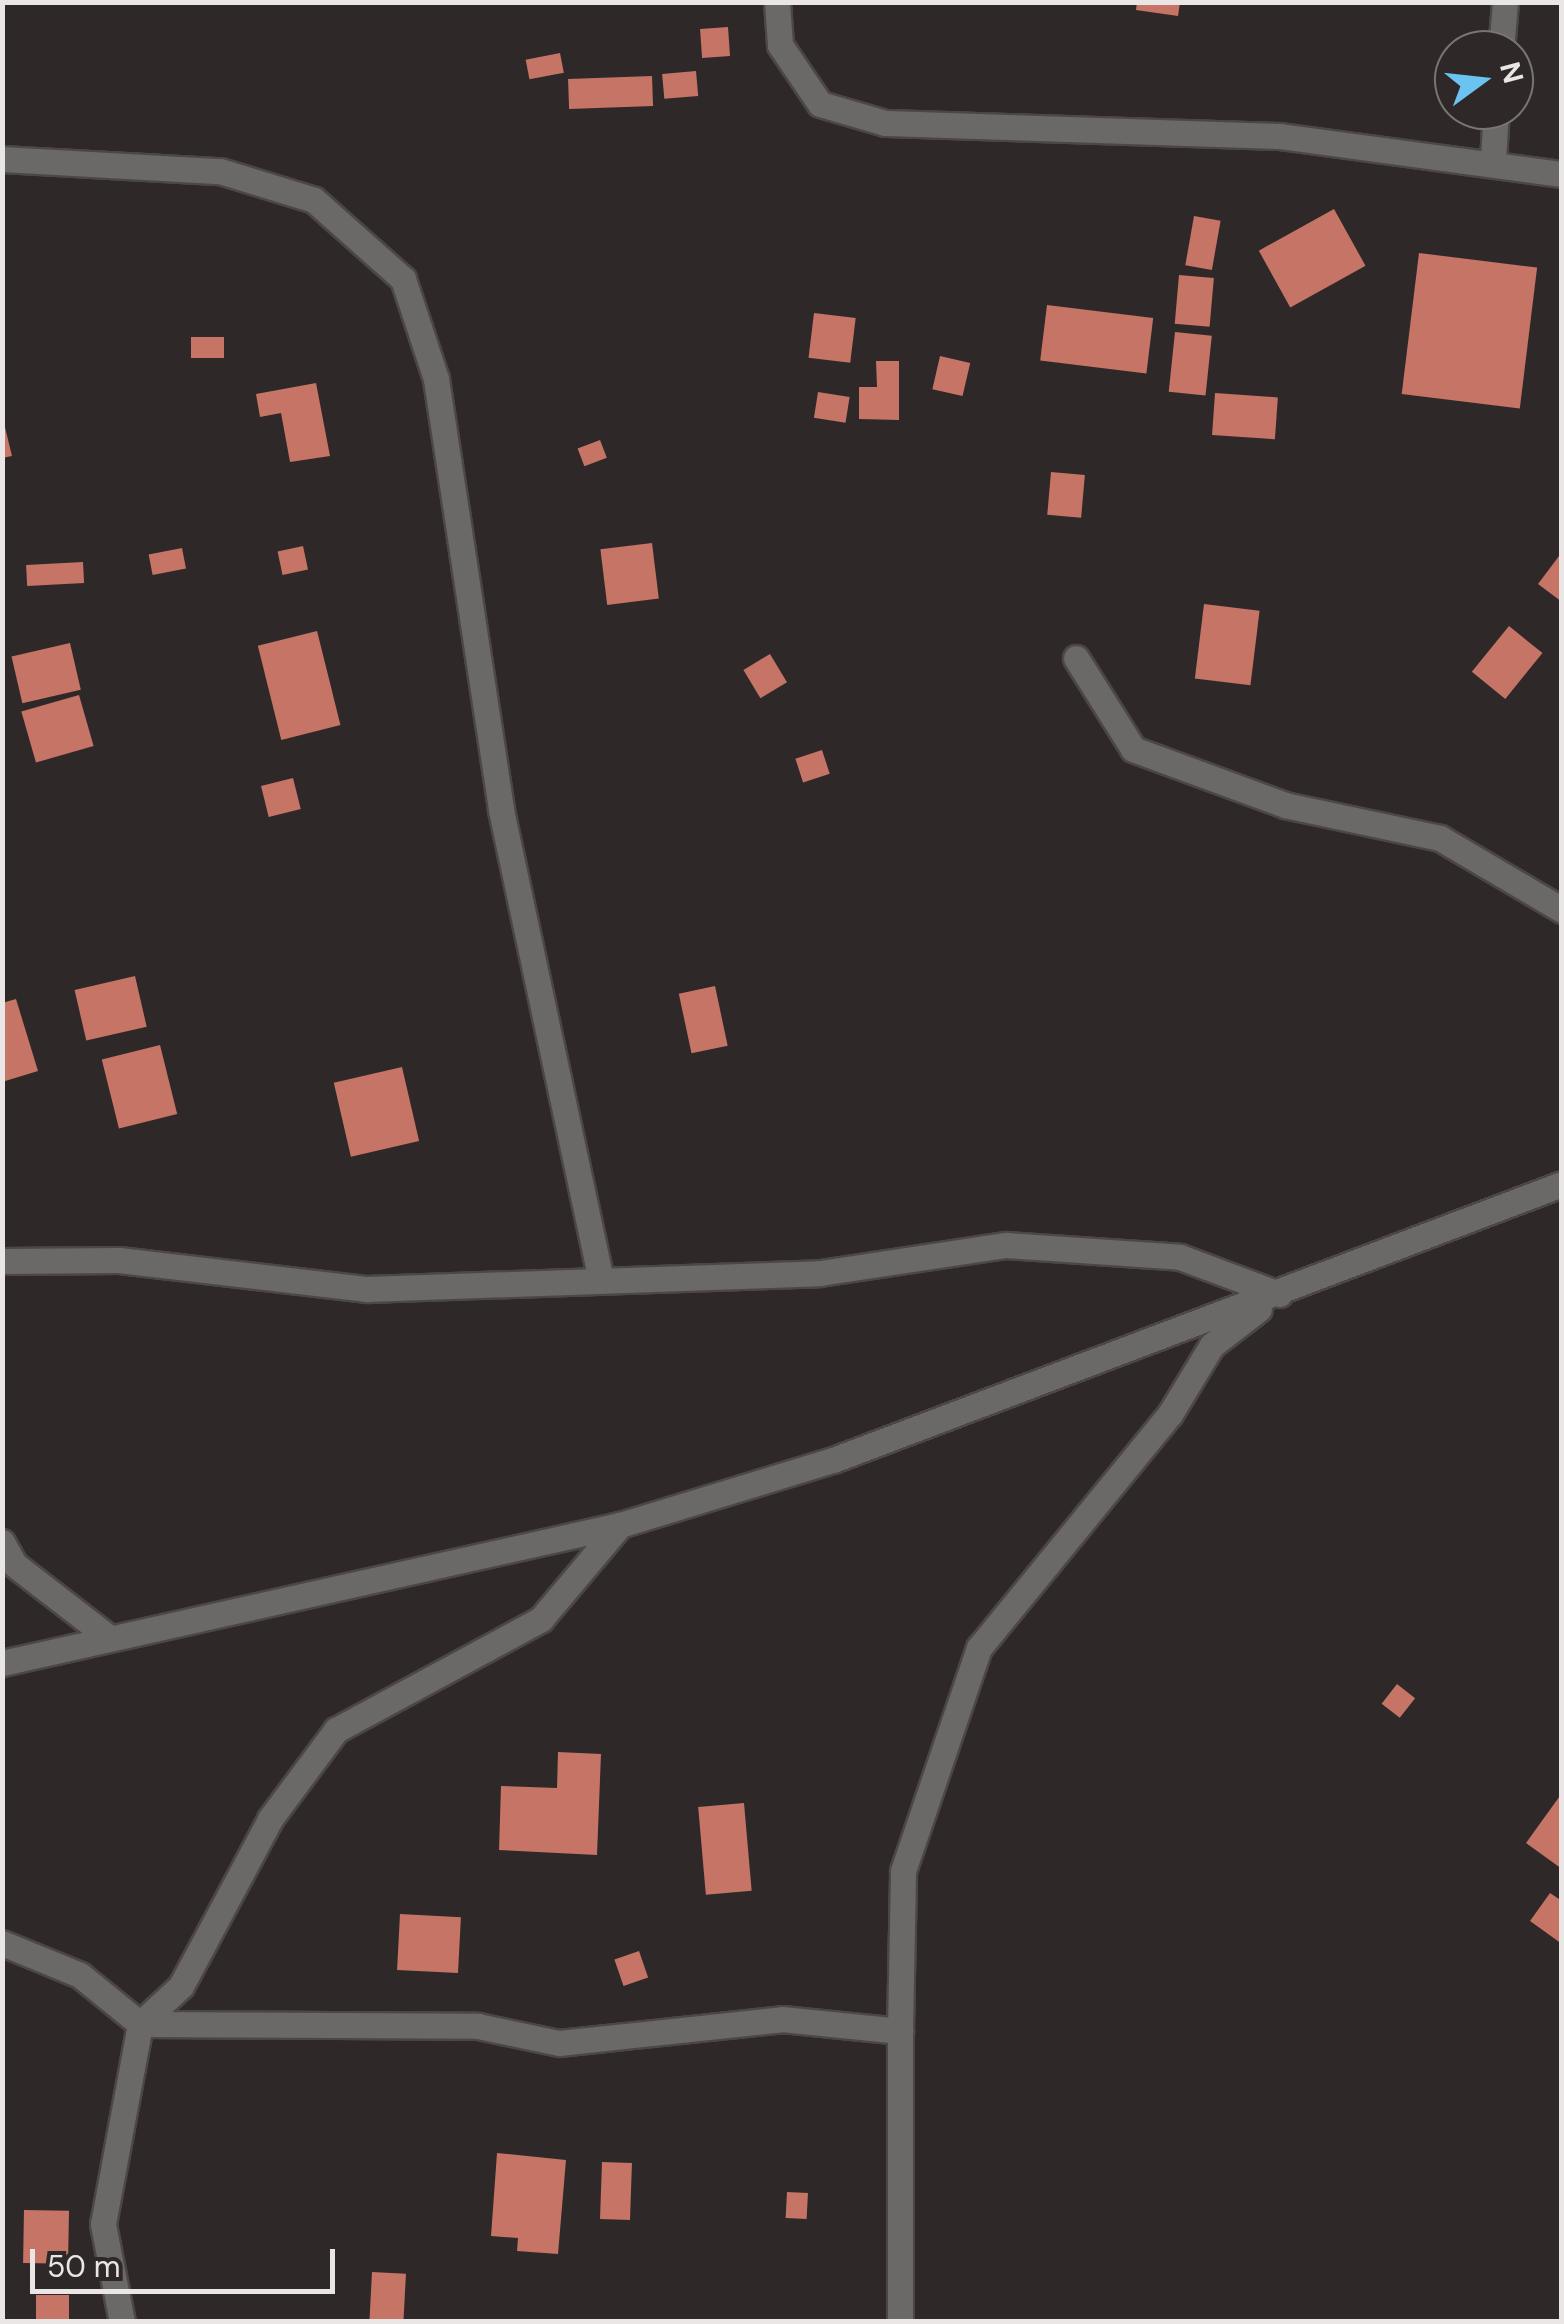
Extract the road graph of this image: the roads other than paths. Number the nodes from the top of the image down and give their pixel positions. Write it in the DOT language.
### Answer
graph roads {
  1 [pos="777,2"];
  2 [pos="1505,2"];
  3 [pos="1503,30"];
  4 [pos="1494,130"];
  5 [pos="2,159"];
  6 [pos="1492,159"];
  7 [pos="1562,174"];
  8 [pos="1076,658"];
  9 [pos="1562,910"];
  10 [pos="1562,1184"];
  11 [pos="2,1261"];
  12 [pos="601,1280"];
  13 [pos="1279,1294"];
  14 [pos="620,1525"];
  15 [pos="2,1542"];
  16 [pos="108,1637"];
  17 [pos="2,1663"];
  18 [pos="2,1943"];
  19 [pos="140,2024"];
  20 [pos="900,2030"];
  21 [pos="122,2322"];
  22 [pos="900,2322"];
  1 -- 6 [label="street"];
  2 -- 3 [label="street"];
  4 -- 6 [label="street"];
  5 -- 12 [label="street"];
  6 -- 7 [label="street"];
  8 -- 9 [label="street"];
  10 -- 13 [label="street"];
  11 -- 12 [label="street"];
  12 -- 13 [label="street"];
  13 -- 14 [label="street"];
  13 -- 20 [label="street"];
  14 -- 16 [label="street"];
  14 -- 19 [label="street"];
  15 -- 16 [label="street"];
  16 -- 17 [label="street"];
  18 -- 19 [label="street"];
  19 -- 20 [label="street"];
  19 -- 21 [label="street"];
  20 -- 22 [label="street"];
}
